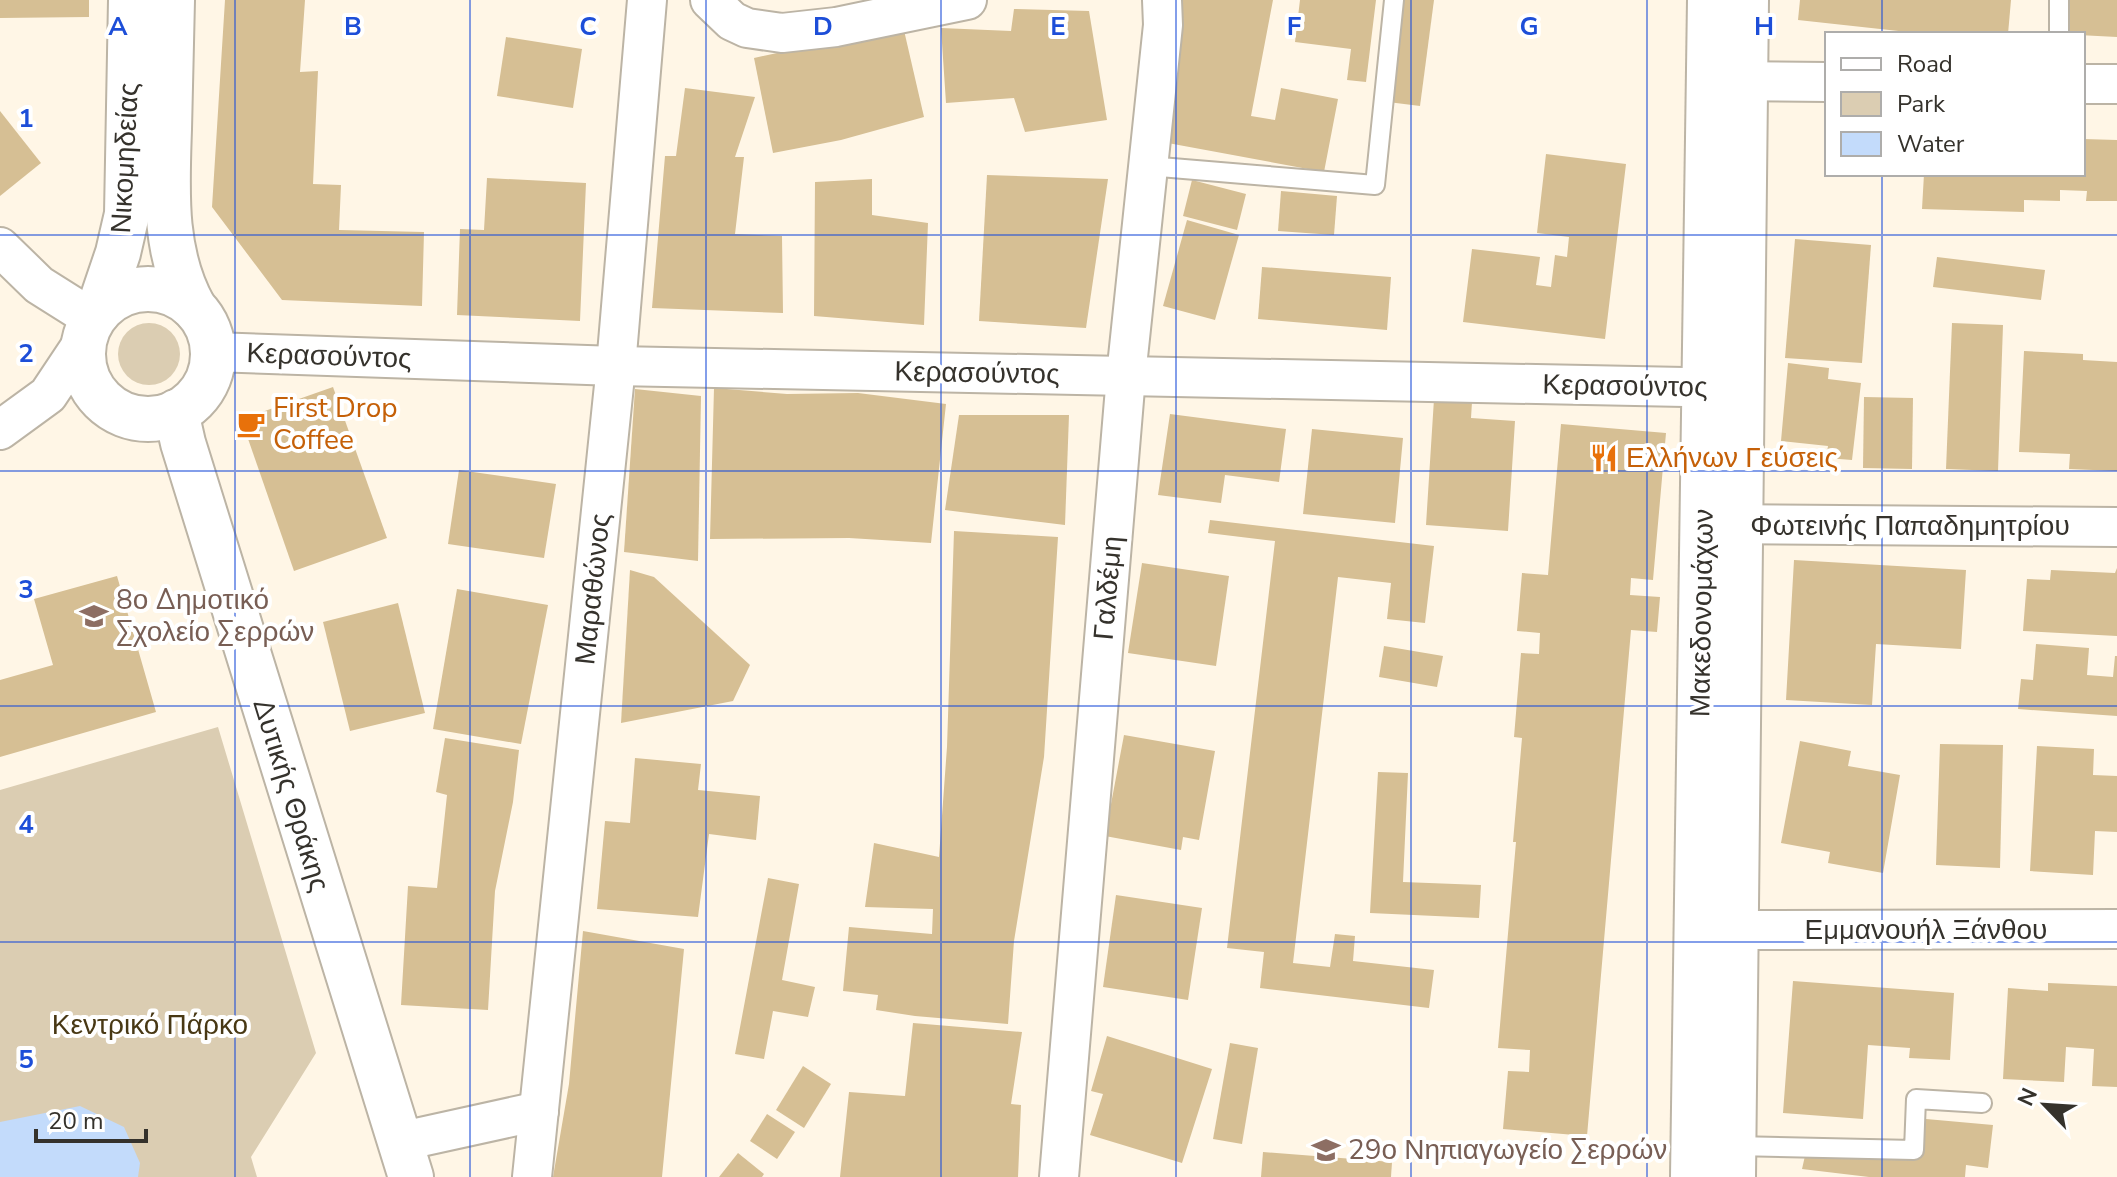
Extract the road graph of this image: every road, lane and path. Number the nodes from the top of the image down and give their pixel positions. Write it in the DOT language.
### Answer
graph roads {
  1 [pos="131,0"];
  2 [pos="172,0"];
  3 [pos="647,0"];
  4 [pos="710,0"];
  5 [pos="967,0"];
  6 [pos="1162,0"];
  7 [pos="1394,0"];
  8 [pos="1710,0"];
  9 [pos="1746,0"];
  10 [pos="2059,0"];
  11 [pos="2059,32"];
  12 [pos="1727,81"];
  13 [pos="1825,82"];
  14 [pos="2085,84"];
  15 [pos="2117,84"];
  16 [pos="1148,166"];
  17 [pos="0,247"];
  18 [pos="194,308"];
  19 [pos="92,324"];
  20 [pos="213,352"];
  21 [pos="616,366"];
  22 [pos="1126,376"];
  23 [pos="1723,388"];
  24 [pos="176,412"];
  25 [pos="0,430"];
  26 [pos="1721,524"];
  27 [pos="2117,527"];
  28 [pos="2117,929"];
  29 [pos="1735,930"];
  30 [pos="1982,1103"];
  31 [pos="539,1111"];
  32 [pos="404,1160"];
  33 [pos="1733,1162"];
  34 [pos="532,1177"];
  35 [pos="1059,1177"];
  36 [pos="1693,1177"];
  1 -- 19 [label="street, Νικομηδείας"];
  2 -- 18 [label="street, Νικομηδείας"];
  3 -- 21 [label="street, Μαραθώνος"];
  4 -- 5 [label="street"];
  6 -- 16 [label="street, Γαλδέμη"];
  7 -- 16 [label="lane"];
  8 -- 12 [label="street, Μακεδονομάχων"];
  9 -- 12 [label="street, Μακεδονομάχων"];
  10 -- 11 [label="lane"];
  12 -- 13 [label="street"];
  12 -- 23 [label="street, Μακεδονομάχων"];
  14 -- 15 [label="street"];
  16 -- 22 [label="street, Γαλδέμη"];
  17 -- 19 [label="street"];
  18 -- 19 [label="street"];
  18 -- 20 [label="street"];
  19 -- 24 [label="street"];
  19 -- 25 [label="street"];
  20 -- 21 [label="street, Κερασούντος"];
  20 -- 24 [label="street"];
  21 -- 22 [label="street, Κερασούντος"];
  21 -- 31 [label="street, Μαραθώνος"];
  22 -- 23 [label="street, Κερασούντος"];
  22 -- 35 [label="street, Γαλδέμη"];
  23 -- 26 [label="street, Μακεδονομάχων"];
  24 -- 32 [label="street, Δυτικής Θράκης"];
  26 -- 27 [label="street, Φωτεινής Παπαδημητρίου"];
  26 -- 29 [label="street, Μακεδονομάχων"];
  26 -- 36 [label="street, Μακεδονομάχων"];
  28 -- 29 [label="street, Εμμανουήλ Ξάνθου"];
  29 -- 33 [label="street, Μακεδονομάχων"];
  30 -- 33 [label="lane"];
  31 -- 32 [label="street"];
  31 -- 34 [label="street, Μαραθώνος"];
}
